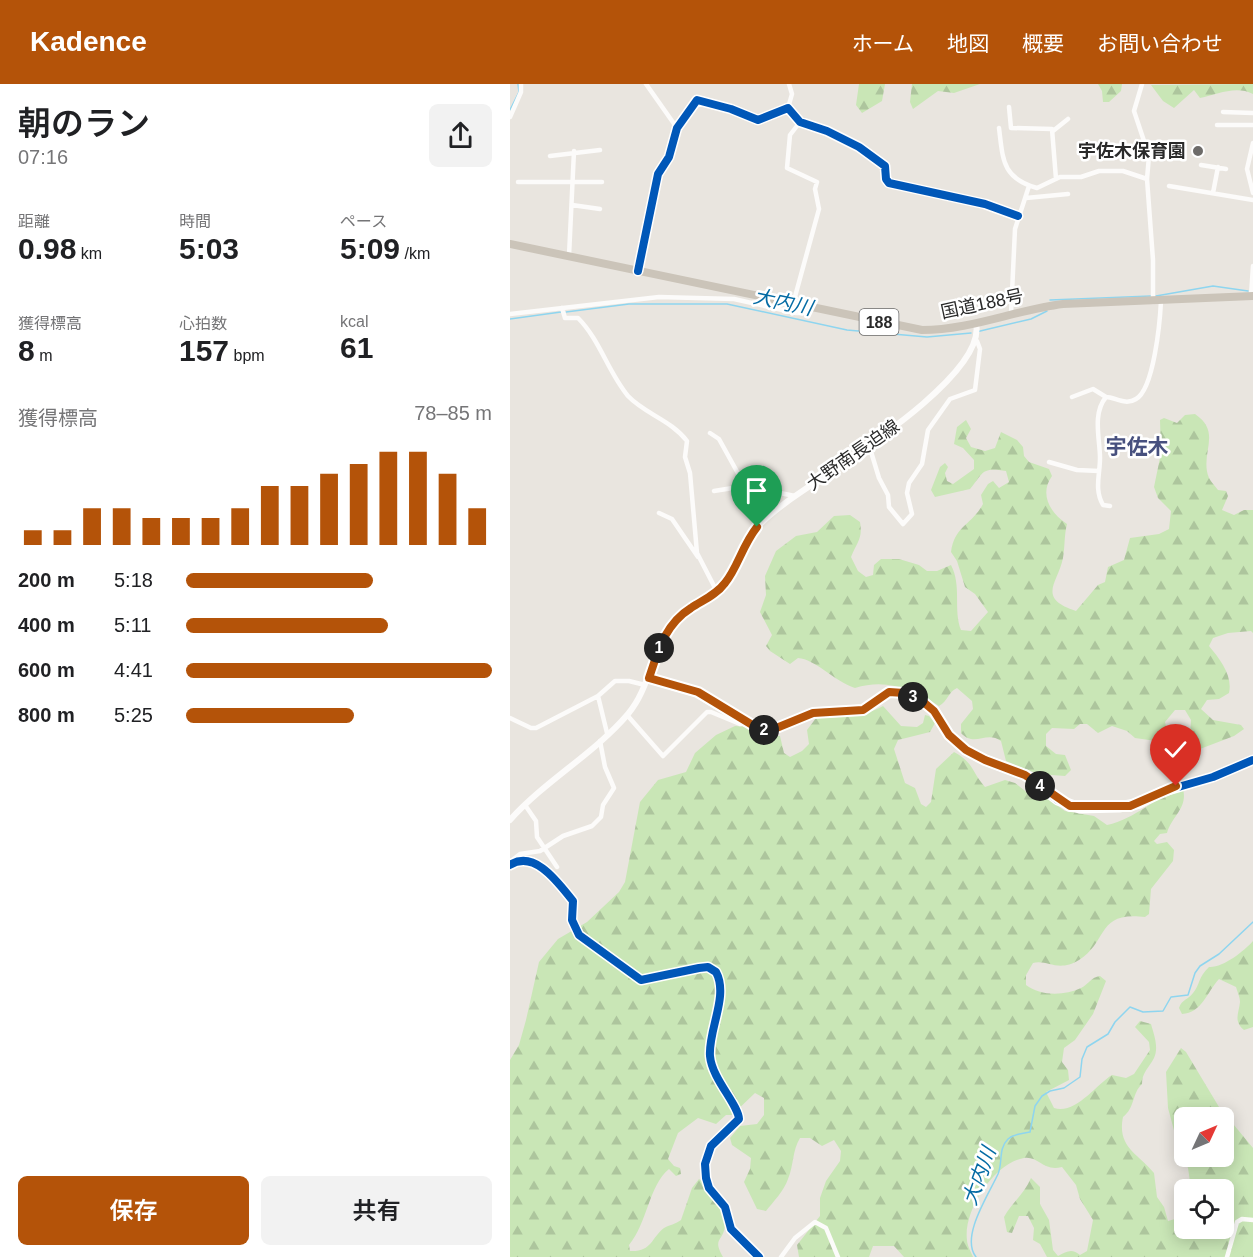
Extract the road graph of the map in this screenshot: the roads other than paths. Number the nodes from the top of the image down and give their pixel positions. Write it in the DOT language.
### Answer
graph roads {
  1 [pos="521,84"];
  2 [pos="646,84"];
  3 [pos="789,84"];
  4 [pos="1142,84"];
  5 [pos="1009,107"];
  6 [pos="788,108"];
  7 [pos="1223,112"];
  8 [pos="1253,113"];
  9 [pos="510,117"];
  10 [pos="1068,119"];
  11 [pos="800,122"];
  12 [pos="1217,125"];
  13 [pos="1253,125"];
  14 [pos="677,128"];
  15 [pos="999,128"];
  16 [pos="1053,131"];
  17 [pos="1253,144"];
  18 [pos="600,150"];
  19 [pos="574,151"];
  20 [pos="550,156"];
  21 [pos="1201,165"];
  22 [pos="1218,167"];
  23 [pos="1226,169"];
  24 [pos="1056,179"];
  25 [pos="1147,179"];
  26 [pos="573,180"];
  27 [pos="518,182"];
  28 [pos="602,182"];
  29 [pos="1029,186"];
  30 [pos="1169,186"];
  31 [pos="1213,193"];
  32 [pos="1253,193"];
  33 [pos="1068,194"];
  34 [pos="1026,198"];
  35 [pos="1253,200"];
  36 [pos="572,206"];
  37 [pos="600,208"];
  38 [pos="1018,216"];
  39 [pos="510,244"];
  40 [pos="569,256"];
  41 [pos="1253,266"];
  42 [pos="638,271"];
  43 [pos="1252,296"];
  44 [pos="1157,302"];
  45 [pos="793,304"];
  46 [pos="807,307"];
  47 [pos="563,311"];
  48 [pos="510,314"];
  49 [pos="1011,314"];
  50 [pos="977,332"];
  51 [pos="1072,397"];
  52 [pos="1106,397"];
  53 [pos="710,433"];
  54 [pos="869,445"];
  55 [pos="1049,462"];
  56 [pos="1099,471"];
  57 [pos="745,486"];
  58 [pos="714,491"];
  59 [pos="795,496"];
  60 [pos="1110,506"];
  61 [pos="659,513"];
  62 [pos="698,557"];
  63 [pos="720,589"];
  64 [pos="649,678"];
  65 [pos="646,686"];
  66 [pos="598,696"];
  67 [pos="627,715"];
  68 [pos="510,718"];
  69 [pos="748,723"];
  70 [pos="607,733"];
  71 [pos="599,740"];
  72 [pos="1253,760"];
  73 [pos="525,805"];
  74 [pos="510,820"];
  75 [pos="545,848"];
  76 [pos="510,863"];
  77 [pos="557,867"];
  78 [pos="1253,1220"];
  79 [pos="759,1257"];
  80 [pos="781,1257"];
  81 [pos="838,1257"];
  82 [pos="1227,1257"];
  1 -- 9 [label="street"];
  2 -- 14 [label="street"];
  3 -- 6 [label="street"];
  4 -- 25 [label="street"];
  5 -- 16 [label="street"];
  6 -- 11 [label="street"];
  6 -- 14 [label="street"];
  7 -- 8 [label="street"];
  10 -- 16 [label="street"];
  11 -- 38 [label="street"];
  11 -- 45 [label="street"];
  12 -- 13 [label="street"];
  14 -- 42 [label="street"];
  15 -- 29 [label="street"];
  16 -- 24 [label="street"];
  17 -- 32 [label="street"];
  18 -- 19 [label="street"];
  19 -- 20 [label="street"];
  19 -- 26 [label="street"];
  21 -- 22 [label="street"];
  22 -- 23 [label="street"];
  22 -- 31 [label="street"];
  24 -- 25 [label="street"];
  24 -- 29 [label="street"];
  25 -- 44 [label="street"];
  26 -- 27 [label="street"];
  26 -- 28 [label="street"];
  26 -- 36 [label="street"];
  29 -- 34 [label="street"];
  30 -- 31 [label="street"];
  31 -- 35 [label="street"];
  33 -- 34 [label="street"];
  34 -- 38 [label="street"];
  36 -- 37 [label="street"];
  36 -- 40 [label="street"];
  38 -- 49 [label="street"];
  39 -- 40 [label="highway, 国道188号 / 188"];
  40 -- 42 [label="highway, 国道188号 / 188"];
  41 -- 43 [label="street"];
  42 -- 45 [label="highway, 国道188号 / 188"];
  43 -- 44 [label="highway, 国道188号 / 188"];
  44 -- 49 [label="highway, 国道188号 / 188"];
  44 -- 52 [label="street"];
  45 -- 46 [label="highway, 国道188号 / 188"];
  46 -- 47 [label="street"];
  46 -- 50 [label="highway, 国道188号 / 188"];
  47 -- 48 [label="street"];
  47 -- 62 [label="street"];
  49 -- 50 [label="highway, 国道188号 / 188"];
  50 -- 54 [label="main road, 大野南長迫線"];
  50 -- 54 [label="street"];
  51 -- 52 [label="street"];
  52 -- 56 [label="street"];
  53 -- 57 [label="street"];
  54 -- 59 [label="main road, 大野南長迫線"];
  55 -- 56 [label="street"];
  56 -- 60 [label="street"];
  57 -- 58 [label="street"];
  57 -- 59 [label="street"];
  59 -- 63 [label="main road, 大野南長迫線"];
  61 -- 62 [label="street"];
  62 -- 63 [label="street"];
  63 -- 64 [label="main road, 大野南長迫線"];
  64 -- 65 [label="main road, 大野南長迫線"];
  64 -- 69 [label="street"];
  65 -- 66 [label="street"];
  65 -- 67 [label="main road, 大野南長迫線"];
  66 -- 68 [label="street"];
  66 -- 70 [label="street"];
  67 -- 69 [label="street"];
  67 -- 70 [label="main road, 大野南長迫線"];
  69 -- 72 [label="street"];
  70 -- 71 [label="main road, 大野南長迫線"];
  71 -- 73 [label="main road, 大野南長迫線"];
  71 -- 75 [label="street"];
  73 -- 74 [label="main road, 大野南長迫線"];
  73 -- 75 [label="street"];
  75 -- 76 [label="street"];
  75 -- 77 [label="street"];
  76 -- 79 [label="street"];
  78 -- 82 [label="street"];
  80 -- 81 [label="street"];
}
